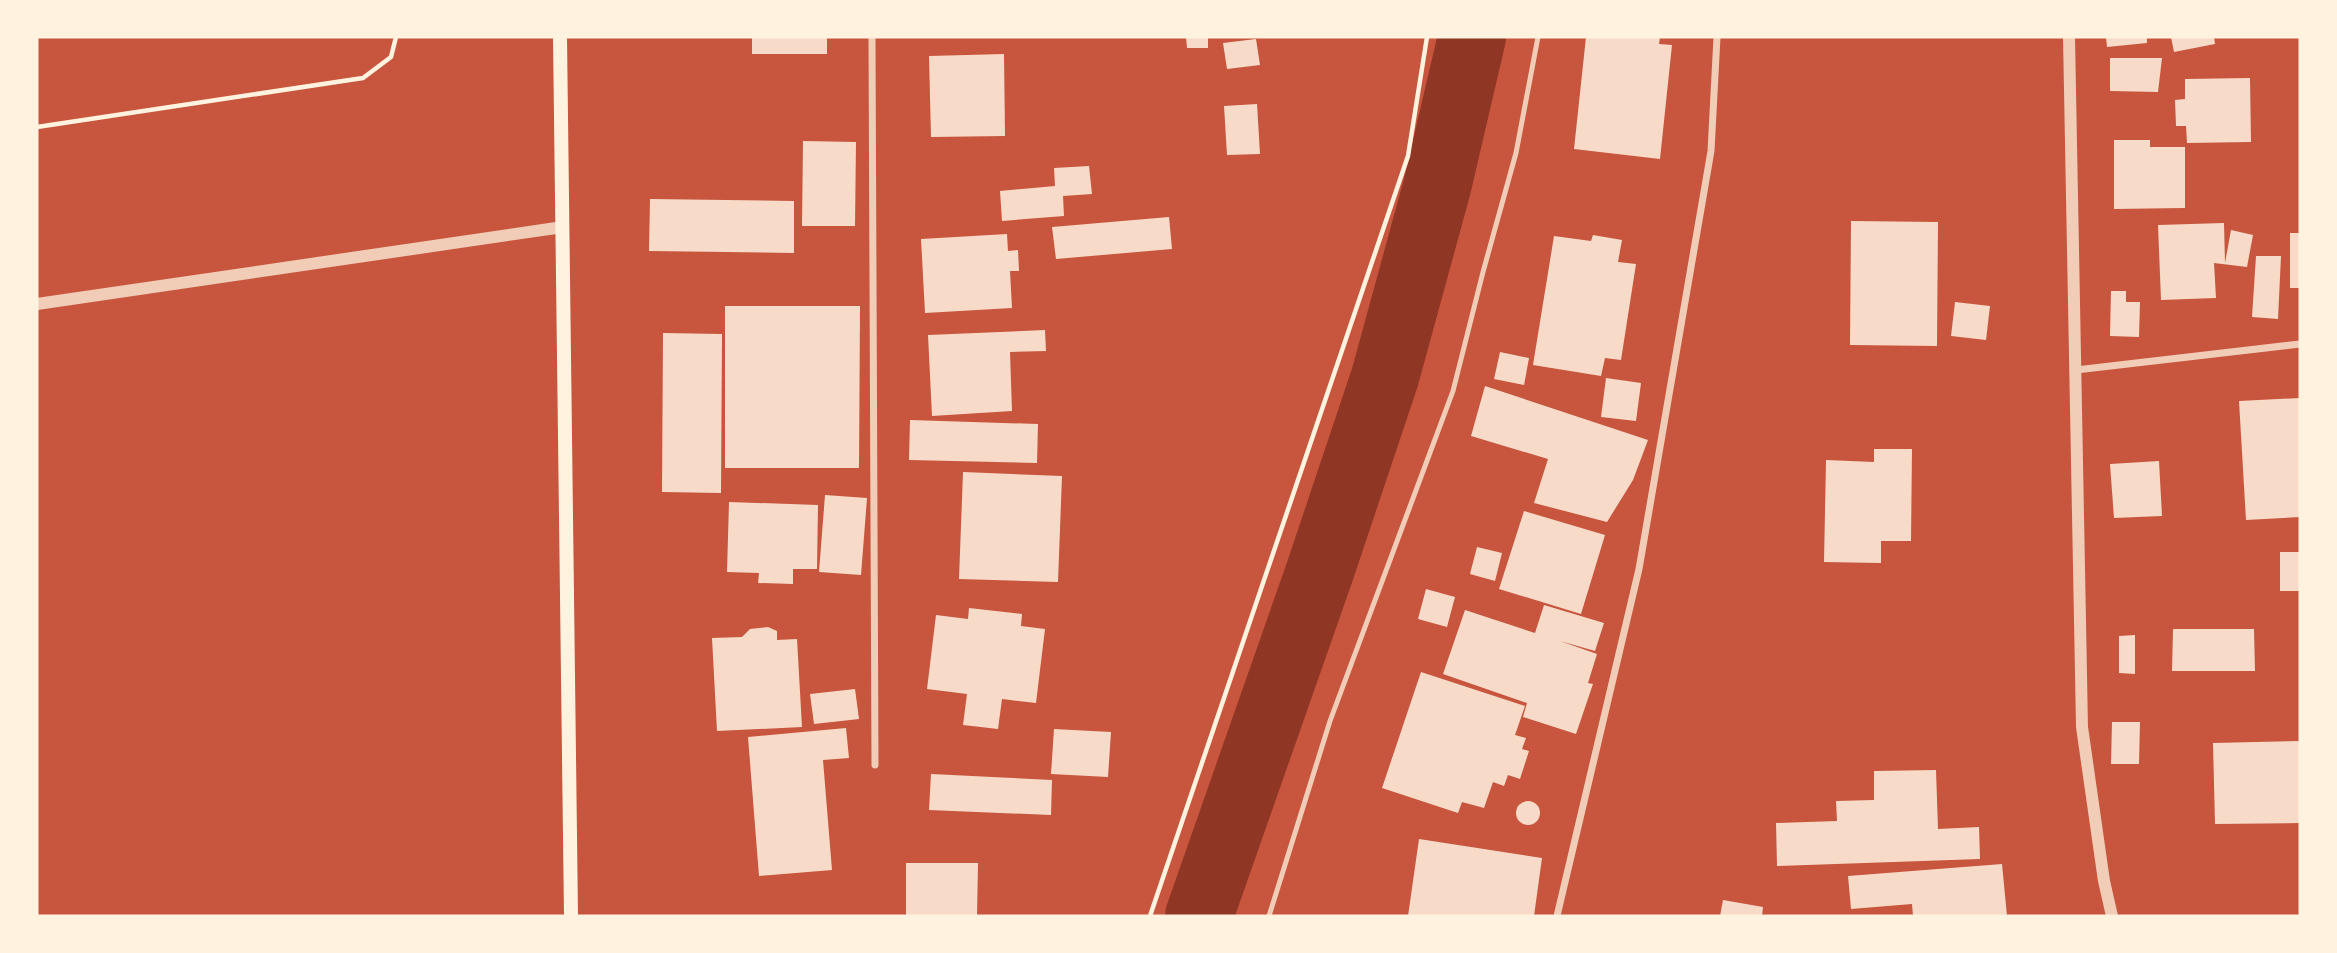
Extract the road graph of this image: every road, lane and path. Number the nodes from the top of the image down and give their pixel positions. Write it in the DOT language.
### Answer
graph roads {
  1 [pos="396,37"];
  2 [pos="560,37"];
  3 [pos="872,37"];
  4 [pos="1427,37"];
  5 [pos="1538,37"];
  6 [pos="1717,37"];
  7 [pos="2069,37"];
  8 [pos="37,127"];
  9 [pos="563,227"];
  10 [pos="37,303"];
  11 [pos="2300,344"];
  12 [pos="2076,370"];
  13 [pos="875,765"];
  14 [pos="571,916"];
  15 [pos="1150,916"];
  16 [pos="1269,916"];
  17 [pos="1557,916"];
  18 [pos="2112,916"];
  1 -- 8 [label="path"];
  2 -- 9 [label="main road"];
  3 -- 13 [label="street"];
  4 -- 15 [label="path"];
  5 -- 16 [label="lane"];
  6 -- 17 [label="street"];
  7 -- 12 [label="street"];
  9 -- 10 [label="street"];
  9 -- 14 [label="main road"];
  11 -- 12 [label="street"];
  12 -- 18 [label="street"];
}
